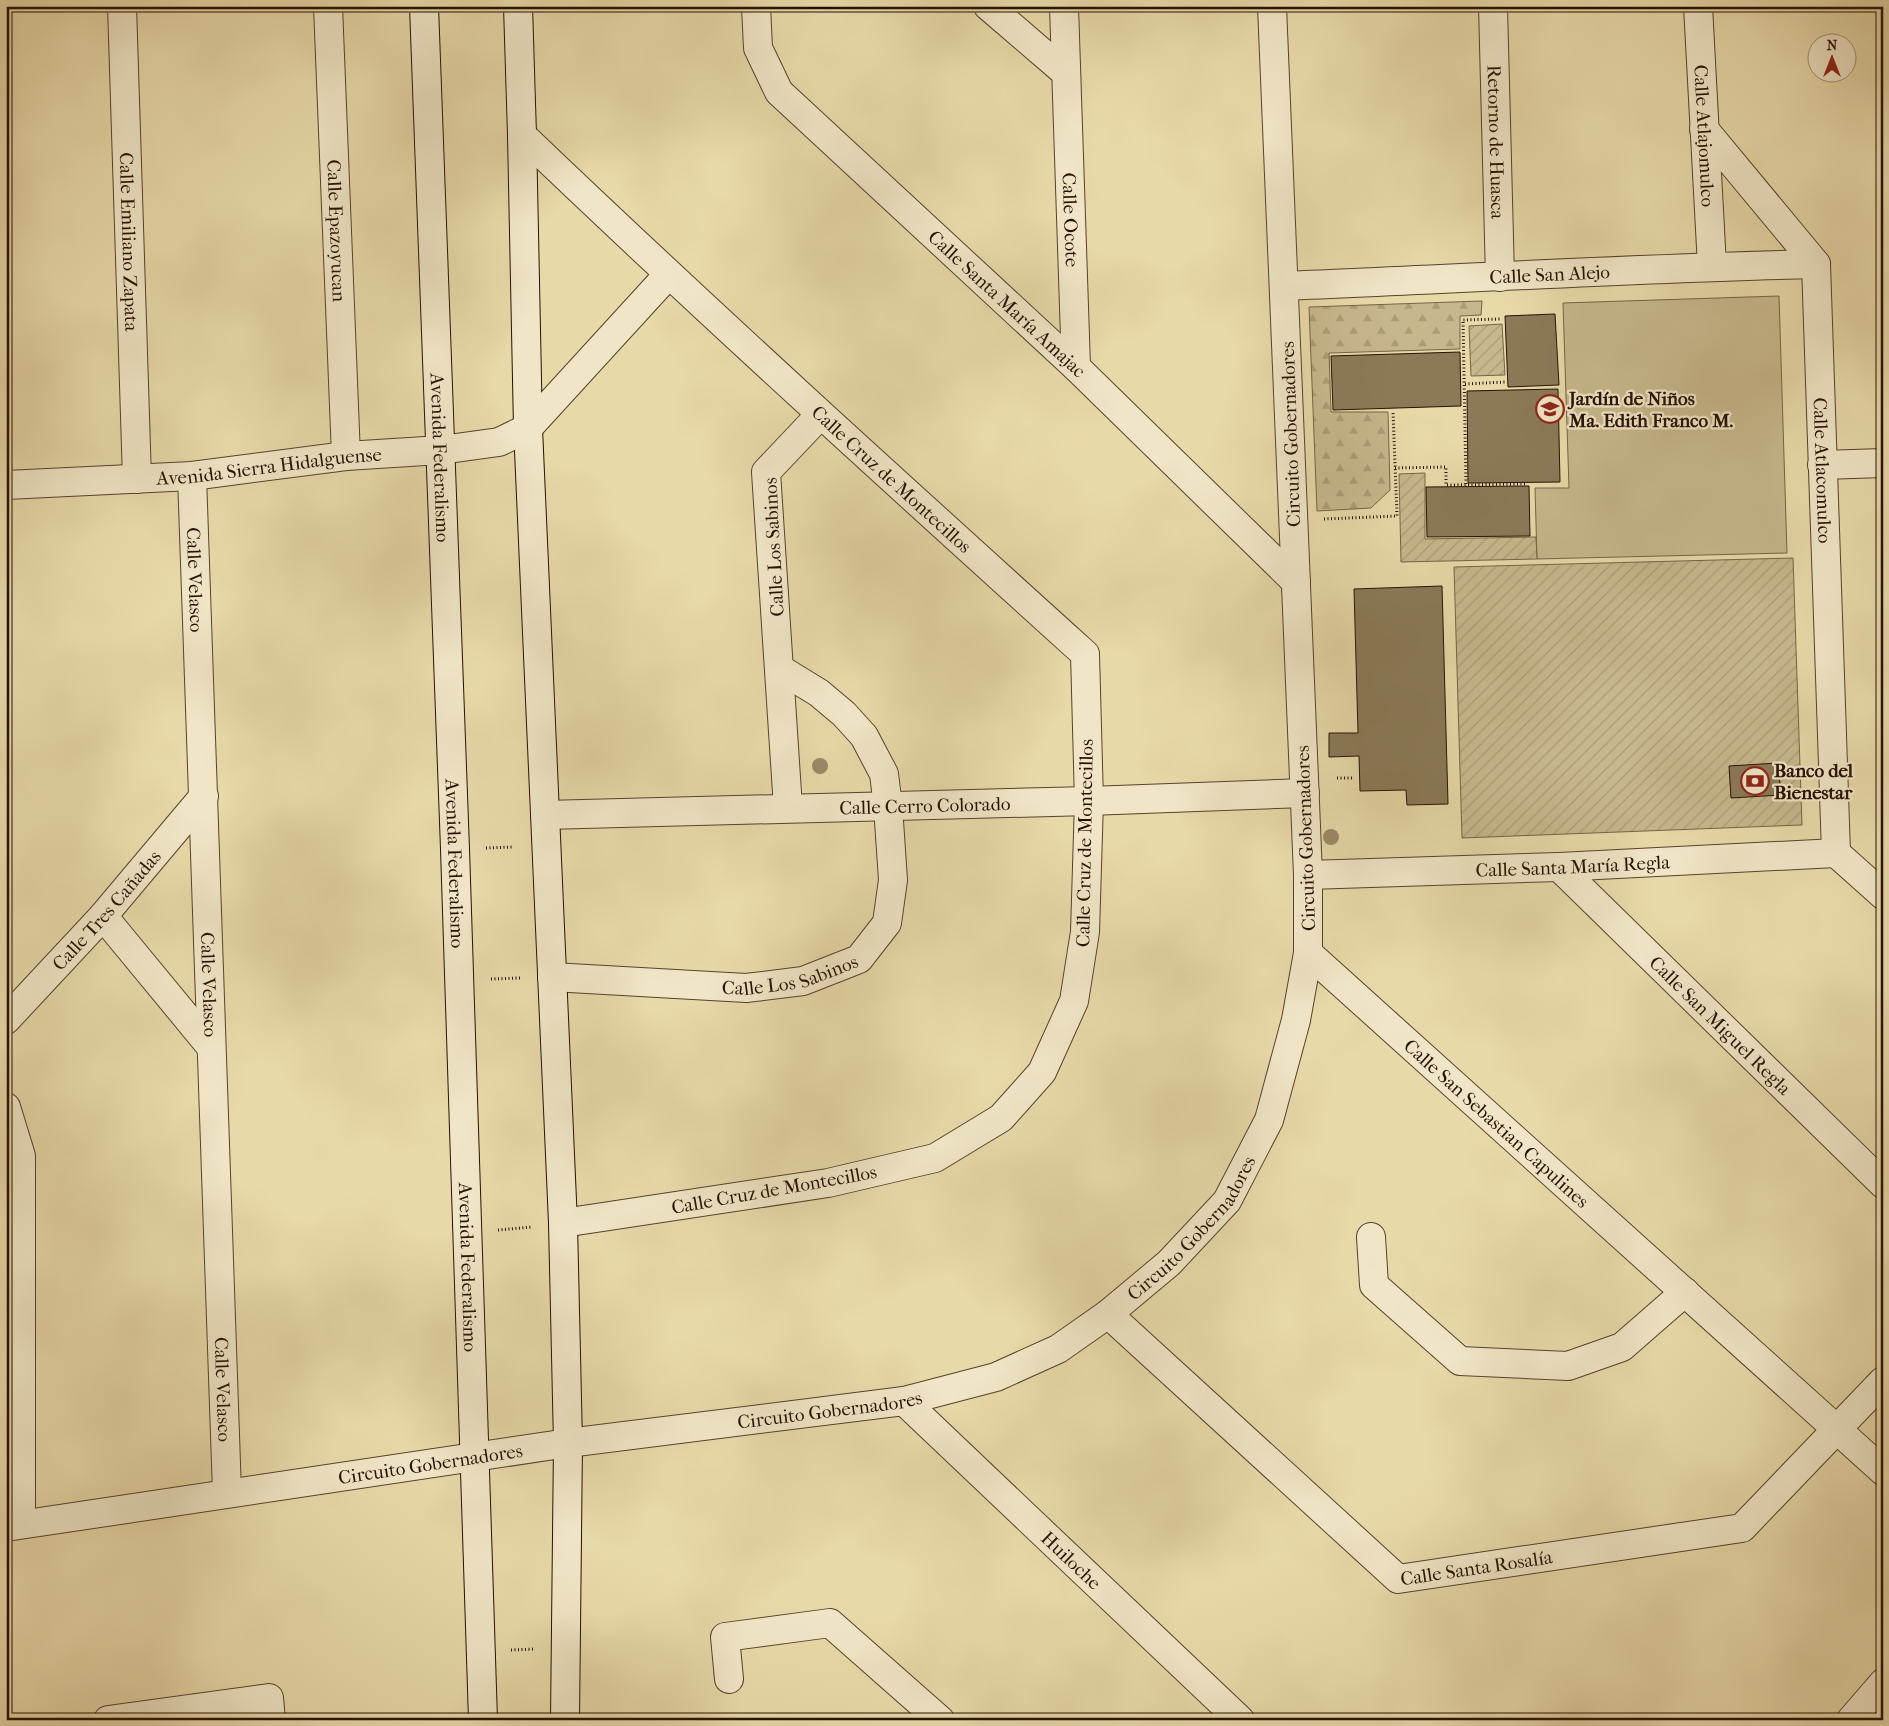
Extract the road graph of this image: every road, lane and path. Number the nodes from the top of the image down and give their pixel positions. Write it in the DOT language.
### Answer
graph roads {
  1 [pos="122,6"];
  2 [pos="328,6"];
  3 [pos="424,6"];
  4 [pos="518,6"];
  5 [pos="756,6"];
  6 [pos="988,6"];
  7 [pos="1064,6"];
  8 [pos="1272,6"];
  9 [pos="1493,6"];
  10 [pos="1698,6"];
  11 [pos="1066,73"];
  12 [pos="1704,129"];
  13 [pos="522,135"];
  14 [pos="1816,264"];
  15 [pos="1712,266"];
  16 [pos="668,274"];
  17 [pos="1500,277"];
  18 [pos="1284,286"];
  19 [pos="1500,319"];
  20 [pos="1076,367"];
  21 [pos="1504,382"];
  22 [pos="1464,384"];
  23 [pos="1393,412"];
  24 [pos="820,415"];
  25 [pos="528,428"];
  26 [pos="441,450"];
  27 [pos="346,456"];
  28 [pos="1883,463"];
  29 [pos="1822,465"];
  30 [pos="1395,468"];
  31 [pos="192,476"];
  32 [pos="137,479"];
  33 [pos="1466,484"];
  34 [pos="1526,484"];
  35 [pos="6,485"];
  36 [pos="1317,519"];
  37 [pos="1296,582"];
  38 [pos="780,669"];
  39 [pos="1305,793"];
  40 [pos="204,796"];
  41 [pos="1089,801"];
  42 [pos="888,806"];
  43 [pos="788,808"];
  44 [pos="545,815"];
  45 [pos="546,846"];
  46 [pos="455,849"];
  47 [pos="1836,853"];
  48 [pos="1559,867"];
  49 [pos="1308,875"];
  50 [pos="1883,895"];
  51 [pos="103,916"];
  52 [pos="1308,953"];
  53 [pos="552,977"];
  54 [pos="458,981"];
  55 [pos="6,1020"];
  56 [pos="211,1047"];
  57 [pos="6,1107"];
  58 [pos="1883,1184"];
  59 [pos="563,1223"];
  60 [pos="468,1234"];
  61 [pos="1371,1237"];
  62 [pos="1685,1292"];
  63 [pos="1108,1314"];
  64 [pos="1883,1381"];
  65 [pos="904,1401"];
  66 [pos="1837,1430"];
  67 [pos="568,1442"];
  68 [pos="475,1456"];
  69 [pos="1883,1471"];
  70 [pos="227,1493"];
  71 [pos="14,1526"];
  72 [pos="566,1648"];
  73 [pos="481,1651"];
  74 [pos="729,1679"];
  75 [pos="1883,1683"];
  76 [pos="108,1720"];
  77 [pos="271,1720"];
  78 [pos="483,1720"];
  79 [pos="565,1720"];
  80 [pos="940,1720"];
  81 [pos="1240,1720"];
  82 [pos="1851,1720"];
  1 -- 32 [label="street, Calle Emiliano Zapata"];
  2 -- 27 [label="street, Calle Epazoyucan"];
  3 -- 26 [label="street, Avenida Federalismo"];
  4 -- 13 [label="street"];
  5 -- 20 [label="street, Calle Santa María Amajac"];
  6 -- 11 [label="street"];
  7 -- 11 [label="street, Calle Ocote"];
  8 -- 18 [label="street, Circuito Gobernadores"];
  9 -- 17 [label="street, Retorno de Huasca"];
  10 -- 12 [label="street, Calle Atlajomulco"];
  11 -- 20 [label="street, Calle Ocote"];
  12 -- 14 [label="street"];
  12 -- 15 [label="street, Calle Atlajomulco"];
  13 -- 16 [label="street, Calle Cruz de Montecillos"];
  13 -- 25 [label="street"];
  14 -- 15 [label="street, Calle San Alejo"];
  14 -- 29 [label="street, Calle Atlacomulco"];
  15 -- 17 [label="street, Calle San Alejo"];
  16 -- 24 [label="street, Calle Cruz de Montecillos"];
  16 -- 25 [label="street"];
  17 -- 18 [label="street, Calle San Alejo"];
  18 -- 37 [label="street, Circuito Gobernadores"];
  19 -- 22 [label="path"];
  20 -- 37 [label="street, Calle Santa María Amajac"];
  21 -- 22 [label="path"];
  22 -- 33 [label="path"];
  23 -- 30 [label="path"];
  24 -- 38 [label="street, Calle Los Sabinos"];
  24 -- 41 [label="street, Calle Cruz de Montecillos"];
  25 -- 26 [label="street, Avenida Sierra Hidalguense"];
  25 -- 44 [label="street"];
  26 -- 27 [label="street, Avenida Sierra Hidalguense"];
  26 -- 46 [label="street, Avenida Federalismo"];
  27 -- 31 [label="street, Avenida Sierra Hidalguense"];
  28 -- 29 [label="street"];
  29 -- 47 [label="street, Calle Atlacomulco"];
  30 -- 33 [label="path"];
  30 -- 36 [label="path"];
  31 -- 32 [label="street, Avenida Sierra Hidalguense"];
  31 -- 40 [label="street, Calle Velasco"];
  32 -- 35 [label="street, Avenida Sierra Hidalguense"];
  33 -- 34 [label="path"];
  37 -- 39 [label="street, Circuito Gobernadores"];
  38 -- 42 [label="street, Calle Los Sabinos"];
  38 -- 43 [label="street, Calle Los Sabinos"];
  39 -- 41 [label="street, Calle Cerro Colorado"];
  39 -- 49 [label="street, Circuito Gobernadores"];
  40 -- 51 [label="street, Calle Tres Cañadas"];
  40 -- 56 [label="street, Calle Velasco"];
  41 -- 42 [label="street, Calle Cerro Colorado"];
  41 -- 59 [label="street, Calle Cruz de Montecillos"];
  42 -- 43 [label="street, Calle Cerro Colorado"];
  42 -- 53 [label="street, Calle Los Sabinos"];
  43 -- 44 [label="street, Calle Cerro Colorado"];
  44 -- 45 [label="street"];
  45 -- 46 [label="path"];
  45 -- 53 [label="street"];
  46 -- 54 [label="street, Avenida Federalismo"];
  47 -- 48 [label="street, Calle Santa María Regla"];
  47 -- 50 [label="street"];
  48 -- 49 [label="street, Calle Santa María Regla"];
  48 -- 58 [label="street, Calle San Miguel Regla"];
  49 -- 52 [label="street, Circuito Gobernadores"];
  51 -- 55 [label="street, Calle Tres Cañadas"];
  51 -- 56 [label="street"];
  52 -- 62 [label="street, Calle San Sebastian Capulines"];
  52 -- 63 [label="street, Circuito Gobernadores"];
  53 -- 54 [label="path"];
  53 -- 59 [label="street"];
  54 -- 60 [label="street, Avenida Federalismo"];
  56 -- 70 [label="street, Calle Velasco"];
  57 -- 71 [label="street"];
  59 -- 60 [label="path"];
  59 -- 67 [label="street"];
  60 -- 68 [label="street, Avenida Federalismo"];
  61 -- 62 [label="street"];
  62 -- 66 [label="street, Calle San Sebastian Capulines"];
  63 -- 65 [label="street, Circuito Gobernadores"];
  63 -- 66 [label="street, Calle Santa Rosalía"];
  64 -- 66 [label="street, Calle Santa Rosalía"];
  65 -- 67 [label="street, Circuito Gobernadores"];
  65 -- 81 [label="street, Huiloche"];
  66 -- 69 [label="street, Calle San Sebastian Capulines"];
  67 -- 68 [label="street, Circuito Gobernadores"];
  67 -- 72 [label="street"];
  68 -- 70 [label="street, Circuito Gobernadores"];
  68 -- 73 [label="street, Avenida Federalismo"];
  70 -- 71 [label="street, Circuito Gobernadores"];
  72 -- 73 [label="path"];
  72 -- 79 [label="street"];
  73 -- 78 [label="street, Avenida Federalismo"];
  74 -- 80 [label="street"];
  75 -- 82 [label="street"];
  76 -- 77 [label="street"];
}
